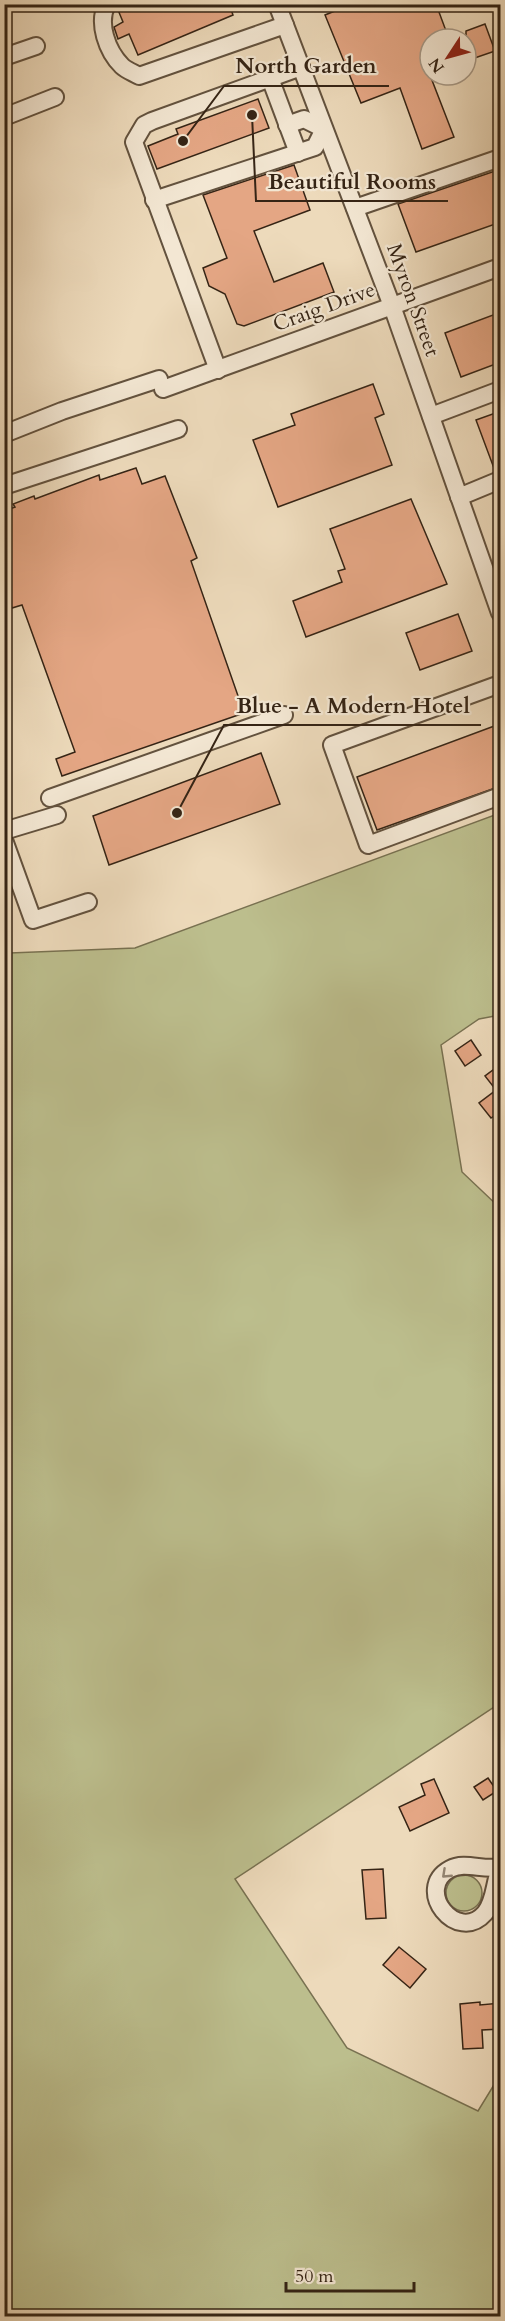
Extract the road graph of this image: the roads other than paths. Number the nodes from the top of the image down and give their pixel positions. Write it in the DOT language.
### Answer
graph roads {
  1 [pos="107,4"];
  2 [pos="283,11"];
  3 [pos="36,46"];
  4 [pos="4,57"];
  5 [pos="301,67"];
  6 [pos="270,78"];
  7 [pos="55,97"];
  8 [pos="4,117"];
  9 [pos="287,125"];
  10 [pos="324,129"];
  11 [pos="298,153"];
  12 [pos="501,158"];
  13 [pos="154,200"];
  14 [pos="355,208"];
  15 [pos="501,267"];
  16 [pos="392,306"];
  17 [pos="218,370"];
  18 [pos="501,390"];
  19 [pos="431,416"];
  20 [pos="178,429"];
  21 [pos="4,434"];
  22 [pos="501,480"];
  23 [pos="4,486"];
  24 [pos="459,497"];
  25 [pos="501,613"];
  26 [pos="501,684"];
  27 [pos="284,716"];
  28 [pos="501,796"];
  29 [pos="50,798"];
  30 [pos="57,814"];
  31 [pos="4,831"];
  32 [pos="4,840"];
  33 [pos="88,902"];
  1 -- 2 [label="street"];
  2 -- 5 [label="street, Myron Street"];
  3 -- 4 [label="street"];
  5 -- 6 [label="street"];
  5 -- 10 [label="street, Myron Street"];
  6 -- 9 [label="street"];
  6 -- 13 [label="street"];
  7 -- 8 [label="street"];
  9 -- 10 [label="street"];
  9 -- 11 [label="street"];
  10 -- 11 [label="street"];
  10 -- 14 [label="street, Myron Street"];
  11 -- 13 [label="street"];
  12 -- 14 [label="street"];
  13 -- 17 [label="street"];
  14 -- 16 [label="street, Myron Street"];
  15 -- 16 [label="street, Craig Drive"];
  16 -- 17 [label="street, Craig Drive"];
  16 -- 19 [label="street, Myron Street"];
  17 -- 21 [label="street, Craig Drive"];
  18 -- 19 [label="street"];
  19 -- 24 [label="street, Myron Street"];
  20 -- 23 [label="street"];
  22 -- 24 [label="street"];
  24 -- 25 [label="street, Myron Street"];
  26 -- 28 [label="street"];
  27 -- 29 [label="street"];
  30 -- 31 [label="street"];
  32 -- 33 [label="street"];
}
